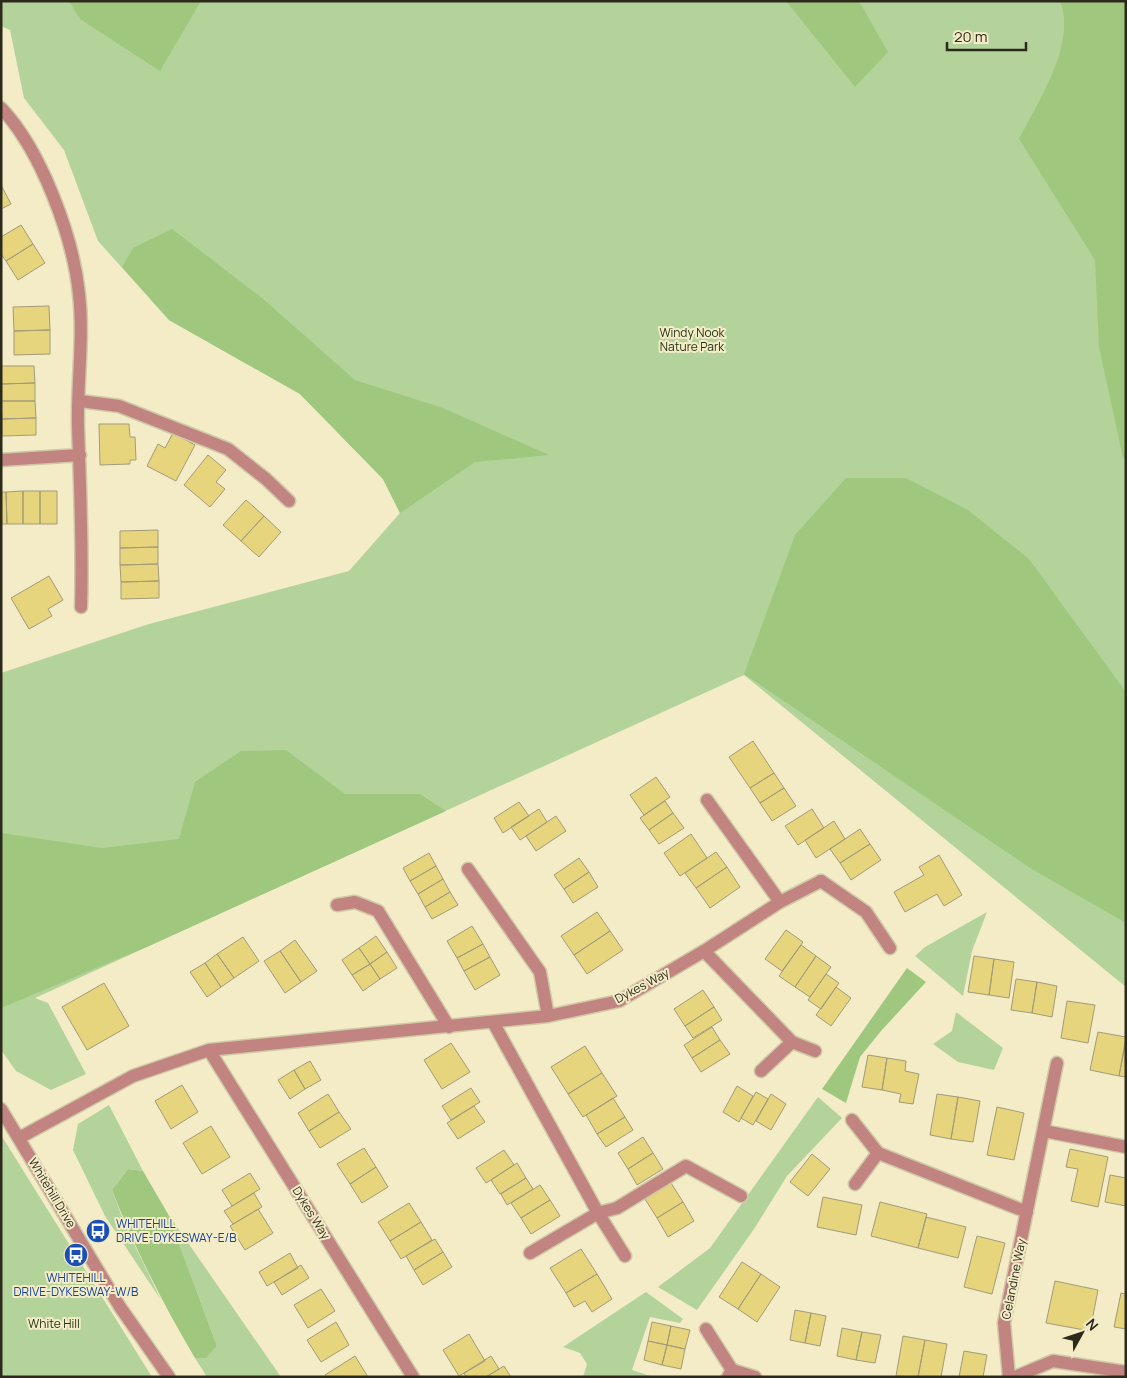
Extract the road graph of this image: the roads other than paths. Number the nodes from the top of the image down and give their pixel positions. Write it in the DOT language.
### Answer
graph roads {
  1 [pos="1,108"];
  2 [pos="80,401"];
  3 [pos="80,455"];
  4 [pos="1,460"];
  5 [pos="289,501"];
  6 [pos="82,607"];
  7 [pos="707,800"];
  8 [pos="468,869"];
  9 [pos="780,902"];
  10 [pos="337,905"];
  11 [pos="890,948"];
  12 [pos="704,951"];
  13 [pos="548,1016"];
  14 [pos="493,1022"];
  15 [pos="449,1027"];
  16 [pos="792,1042"];
  17 [pos="209,1050"];
  18 [pos="815,1051"];
  19 [pos="1057,1063"];
  20 [pos="761,1071"];
  21 [pos="1,1108"];
  22 [pos="852,1120"];
  23 [pos="1044,1131"];
  24 [pos="19,1138"];
  25 [pos="1126,1147"];
  26 [pos="878,1153"];
  27 [pos="855,1184"];
  28 [pos="741,1196"];
  29 [pos="1027,1212"];
  30 [pos="598,1213"];
  31 [pos="530,1253"];
  32 [pos="625,1256"];
  33 [pos="706,1329"];
  34 [pos="1126,1372"];
  35 [pos="730,1373"];
  36 [pos="169,1377"];
  37 [pos="413,1377"];
  38 [pos="756,1377"];
  39 [pos="1009,1377"];
  40 [pos="1015,1377"];
  1 -- 2 [label="street"];
  2 -- 3 [label="street"];
  2 -- 5 [label="street"];
  3 -- 4 [label="street"];
  3 -- 6 [label="street"];
  7 -- 9 [label="street"];
  8 -- 13 [label="street"];
  9 -- 11 [label="street, Dykes Way"];
  9 -- 12 [label="street, Dykes Way"];
  10 -- 15 [label="street"];
  12 -- 13 [label="street, Dykes Way"];
  12 -- 16 [label="street"];
  13 -- 14 [label="street, Dykes Way"];
  14 -- 15 [label="street, Dykes Way"];
  14 -- 30 [label="street"];
  15 -- 17 [label="street, Dykes Way"];
  16 -- 18 [label="street"];
  16 -- 20 [label="street"];
  17 -- 24 [label="street, Dykes Way"];
  17 -- 37 [label="street, Dykes Way"];
  19 -- 23 [label="street, Celandine Way"];
  21 -- 24 [label="street, Whitehill Drive"];
  22 -- 26 [label="street"];
  23 -- 25 [label="street"];
  23 -- 29 [label="street, Celandine Way"];
  24 -- 36 [label="street, Whitehill Drive"];
  26 -- 27 [label="street"];
  26 -- 29 [label="street"];
  28 -- 30 [label="street"];
  29 -- 39 [label="street, Celandine Way"];
  30 -- 31 [label="street"];
  30 -- 32 [label="street"];
  33 -- 35 [label="street"];
  34 -- 40 [label="street"];
  35 -- 38 [label="street"];
}
